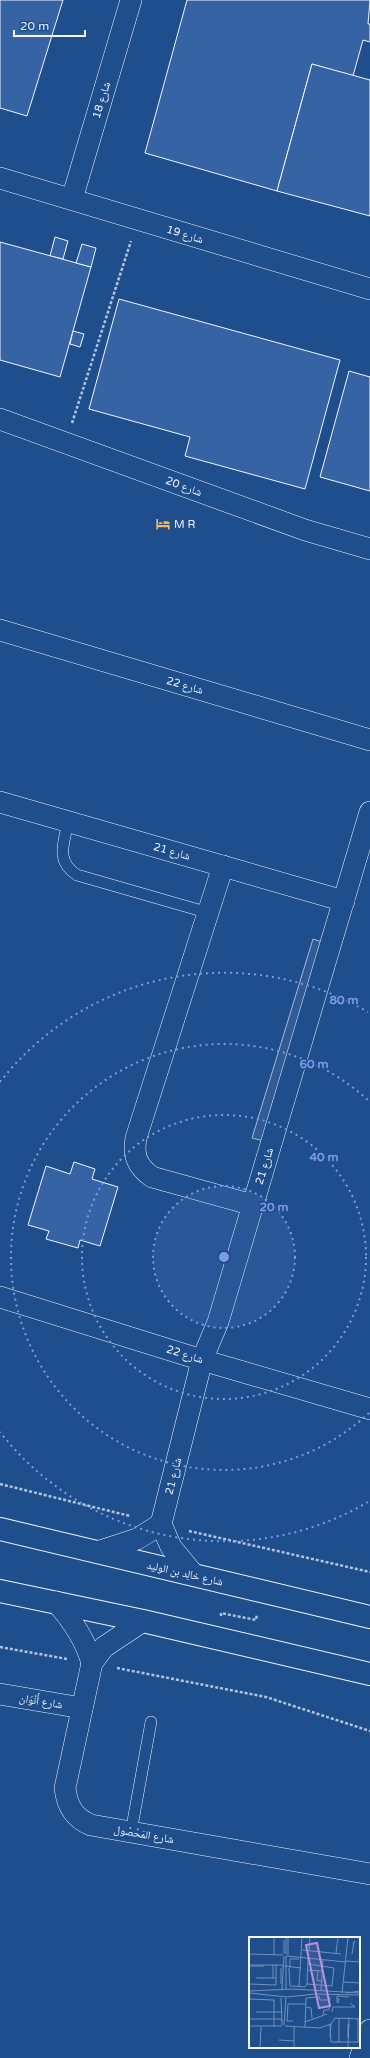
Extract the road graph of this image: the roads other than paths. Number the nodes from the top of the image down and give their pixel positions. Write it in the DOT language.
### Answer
graph roads {
  1 [pos="131,0"];
  2 [pos="0,178"];
  3 [pos="72,199"];
  4 [pos="370,289"];
  5 [pos="0,419"];
  6 [pos="370,549"];
  7 [pos="0,630"];
  8 [pos="370,740"];
  9 [pos="0,802"];
  10 [pos="370,812"];
  11 [pos="68,822"];
  12 [pos="223,866"];
  13 [pos="344,901"];
  14 [pos="208,913"];
  15 [pos="253,1205"];
  16 [pos="0,1297"];
  17 [pos="202,1360"];
  18 [pos="370,1409"];
  19 [pos="161,1524"];
  20 [pos="0,1530"];
  21 [pos="97,1552"];
  22 [pos="194,1575"];
  23 [pos="0,1590"];
  24 [pos="56,1602"];
  25 [pos="370,1617"];
  26 [pos="143,1621"];
  27 [pos="92,1663"];
  28 [pos="370,1674"];
  29 [pos="0,1694"];
  30 [pos="82,1708"];
  31 [pos="152,1722"];
  32 [pos="130,1832"];
  33 [pos="370,1874"];
  34 [pos="370,2030"];
  35 [pos="360,2058"];
  1 -- 3 [label="street, شارع 18"];
  2 -- 3 [label="street, شارع 19"];
  3 -- 4 [label="street, شارع 19"];
  5 -- 6 [label="street, شارع 20"];
  7 -- 8 [label="street, شارع 22"];
  9 -- 11 [label="street, شارع 21"];
  10 -- 13 [label="street, شارع 21"];
  11 -- 12 [label="street, شارع 21"];
  11 -- 14 [label="lane"];
  12 -- 13 [label="street, شارع 21"];
  12 -- 14 [label="street"];
  13 -- 15 [label="street, شارع 21"];
  14 -- 15 [label="street"];
  15 -- 17 [label="street, شارع 21"];
  16 -- 17 [label="street, شارع 22"];
  17 -- 18 [label="street, شارع 22"];
  17 -- 19 [label="street, شارع 21"];
  19 -- 21 [label="street"];
  19 -- 22 [label="street"];
  20 -- 21 [label="street, شارع خالِد بن الوليد"];
  21 -- 22 [label="street, شارع خالِد بن الوليد"];
  22 -- 25 [label="street, شارع خالِد بن الوليد"];
  23 -- 24 [label="street"];
  24 -- 26 [label="street"];
  24 -- 27 [label="street"];
  26 -- 27 [label="street, شارع المَحْصُول"];
  26 -- 28 [label="street"];
  27 -- 30 [label="street, شارع المَحْصُول"];
  29 -- 30 [label="street, شارع أَنْوَان"];
  30 -- 32 [label="street, شارع المَحْصُول"];
  31 -- 32 [label="lane"];
  32 -- 33 [label="street, شارع المَحْصُول"];
  34 -- 35 [label="street"];
}
